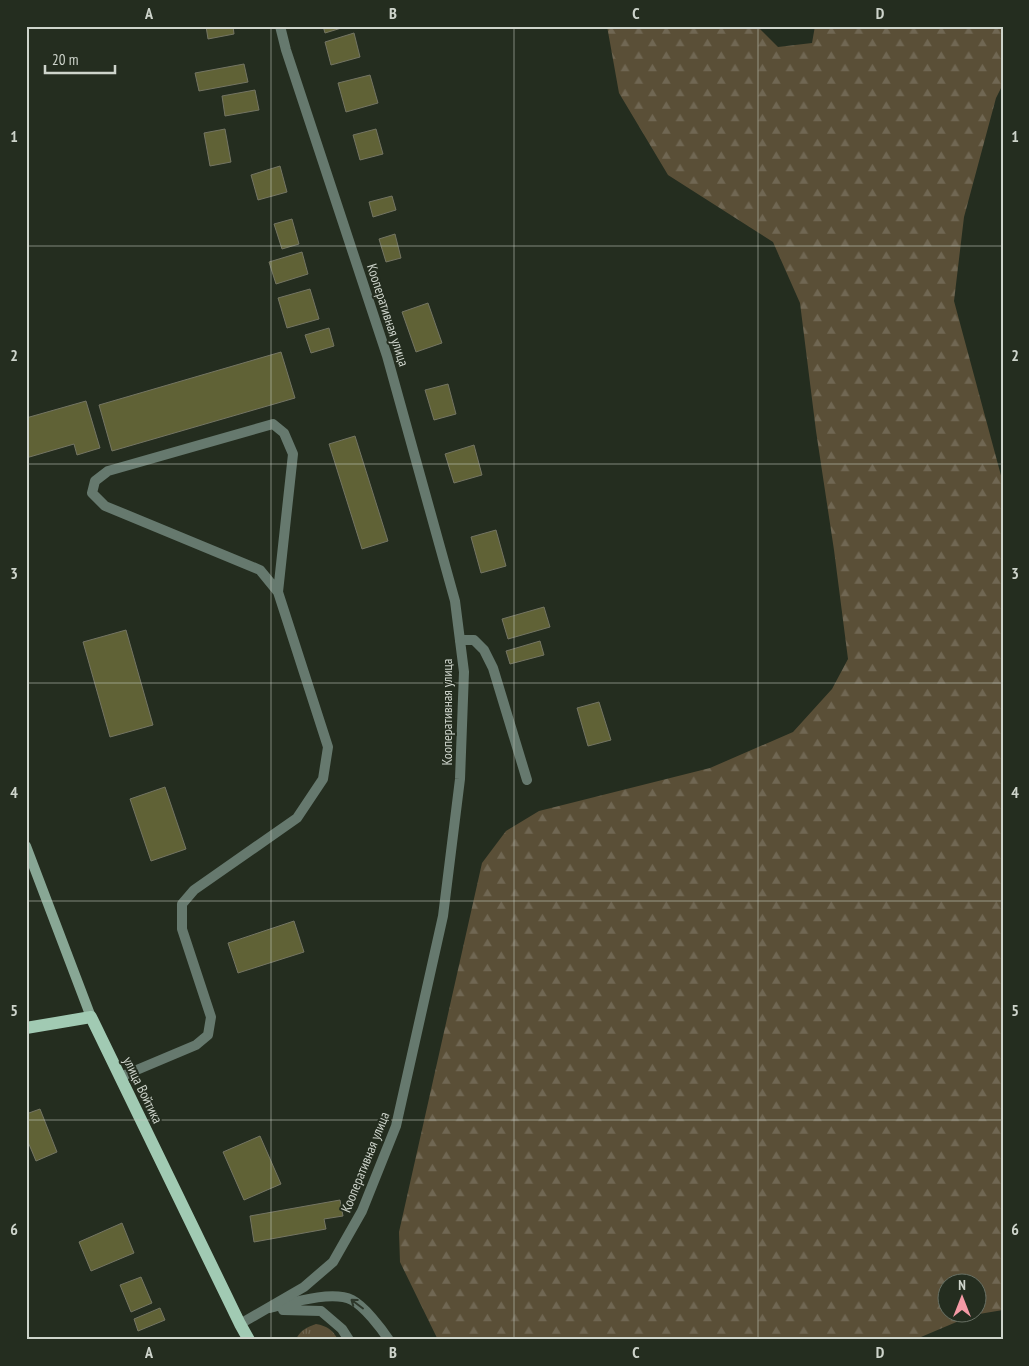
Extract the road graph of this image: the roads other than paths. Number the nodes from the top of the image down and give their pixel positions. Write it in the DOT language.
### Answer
graph roads {
  1 [pos="280,26"];
  2 [pos="278,592"];
  3 [pos="460,640"];
  4 [pos="527,780"];
  5 [pos="26,846"];
  6 [pos="91,1017"];
  7 [pos="26,1028"];
  8 [pos="120,1077"];
  9 [pos="267,1309"];
  10 [pos="240,1324"];
  11 [pos="249,1340"];
  12 [pos="349,1340"];
  13 [pos="389,1340"];
  1 -- 3 [label="street, Кооперативная улица"];
  2 -- 2 [label="street"];
  2 -- 8 [label="street"];
  3 -- 4 [label="street"];
  3 -- 9 [label="street, Кооперативная улица"];
  5 -- 6 [label="main road, улица Войтика"];
  6 -- 7 [label="main road"];
  6 -- 8 [label="main road, улица Войтика"];
  8 -- 10 [label="main road, улица Войтика"];
  9 -- 10 [label="street, Кооперативная улица"];
  9 -- 12 [label="street"];
  13 -- 9 [label="street, one-way"];
  10 -- 11 [label="main road, улица Войтика"];
}
